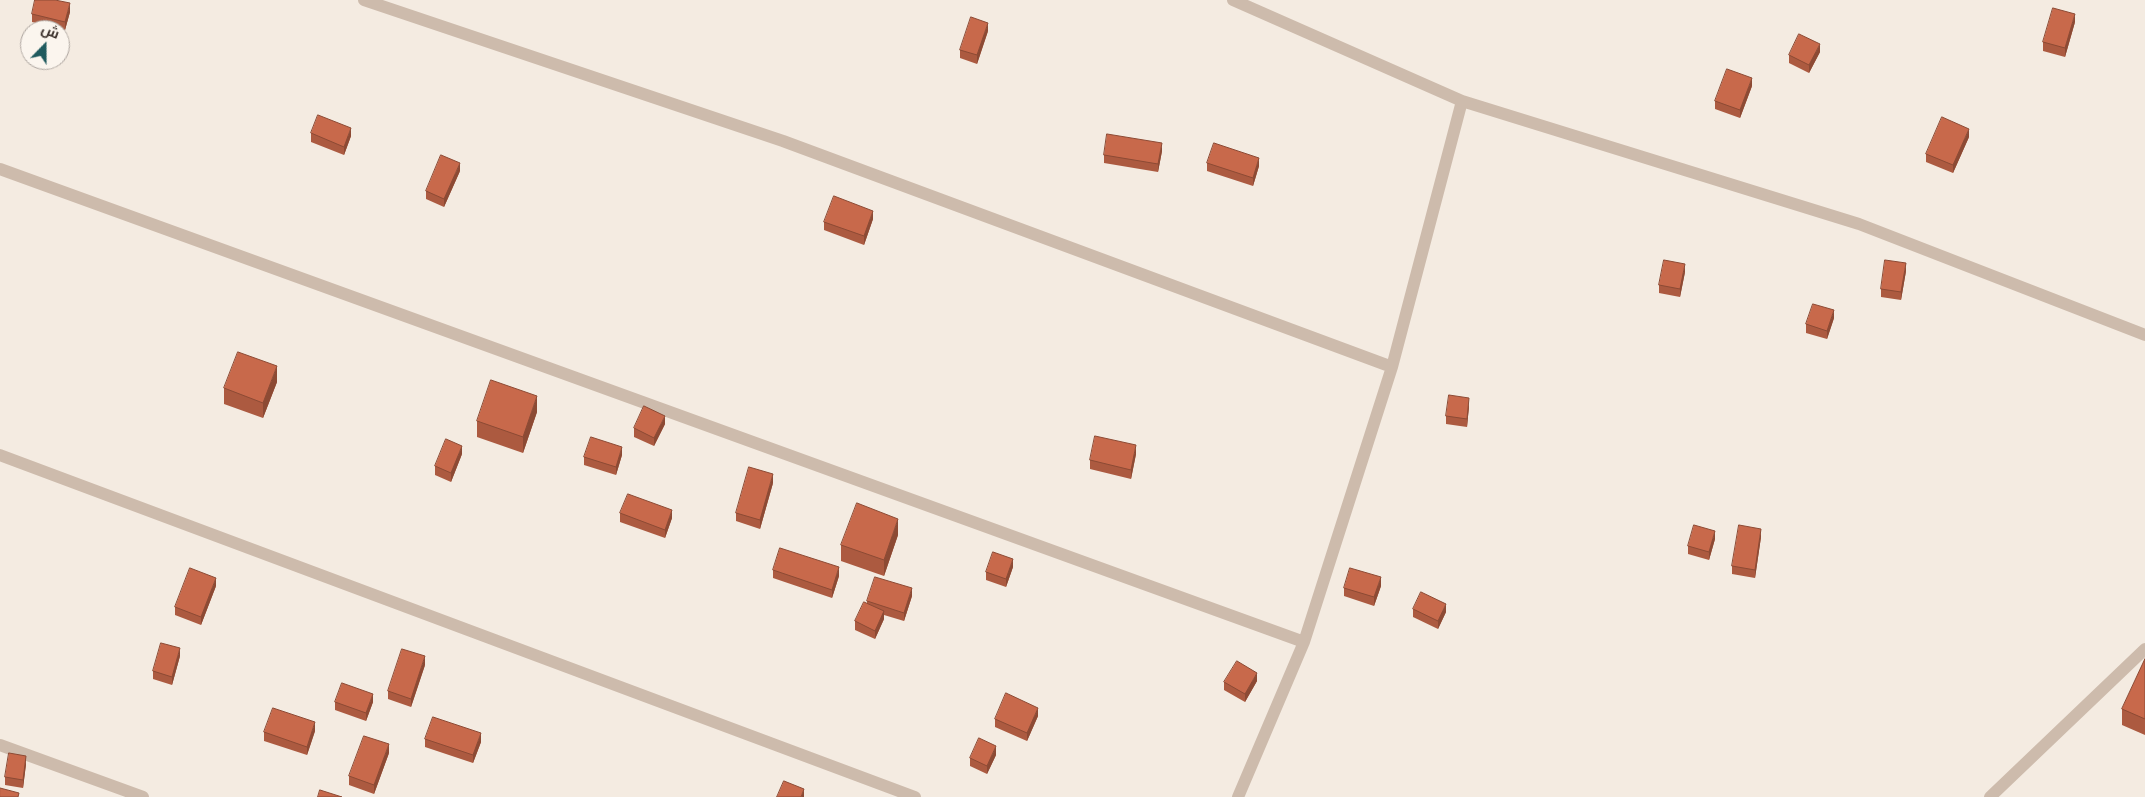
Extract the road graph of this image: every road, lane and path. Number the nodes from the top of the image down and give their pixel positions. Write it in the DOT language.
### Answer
graph roads {
  1 [pos="364,0"];
  2 [pos="1233,0"];
  3 [pos="1462,101"];
  4 [pos="0,169"];
  5 [pos="2145,335"];
  6 [pos="1392,367"];
  7 [pos="0,455"];
  8 [pos="1304,642"];
  9 [pos="2145,648"];
  10 [pos="0,745"];
  11 [pos="143,797"];
  12 [pos="915,797"];
  13 [pos="1238,797"];
  14 [pos="1990,797"];
  1 -- 6 [label="street"];
  2 -- 3 [label="street"];
  3 -- 5 [label="street"];
  3 -- 6 [label="street"];
  4 -- 8 [label="street"];
  6 -- 8 [label="street"];
  7 -- 12 [label="street"];
  8 -- 13 [label="street"];
  9 -- 14 [label="street"];
  10 -- 11 [label="street"];
}
